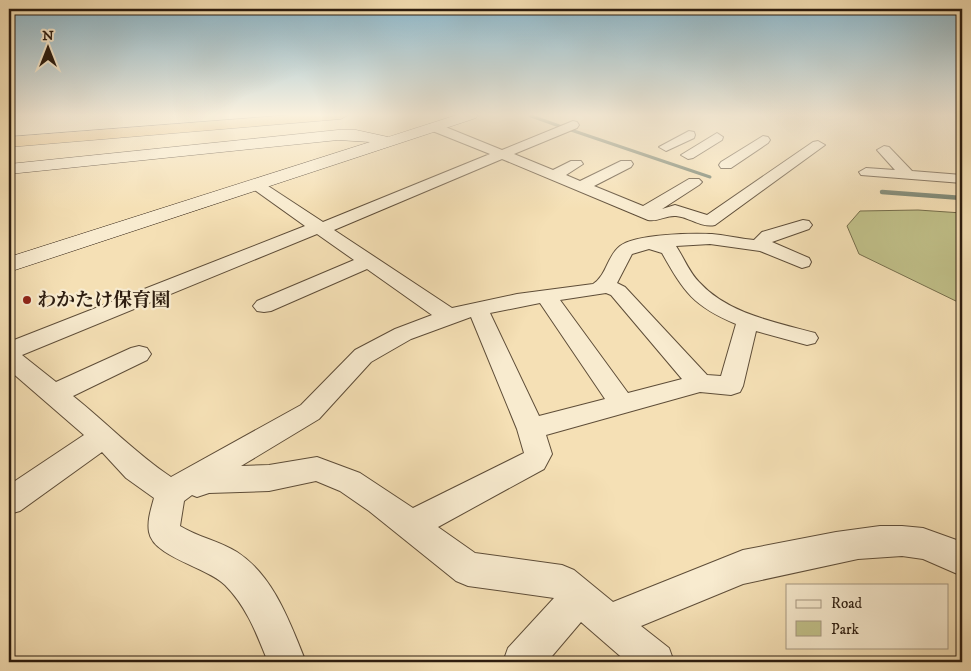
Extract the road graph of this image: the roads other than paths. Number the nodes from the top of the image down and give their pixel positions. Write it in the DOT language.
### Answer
graph roads {
  1 [pos="235,146"];
  2 [pos="374,146"];
  3 [pos="484,146"];
  4 [pos="523,146"];
  5 [pos="702,146"];
  6 [pos="754,146"];
  7 [pos="816,146"];
  8 [pos="884,150"];
  9 [pos="504,154"];
  10 [pos="688,155"];
  11 [pos="576,164"];
  12 [pos="626,164"];
  13 [pos="726,165"];
  14 [pos="9,169"];
  15 [pos="866,172"];
  16 [pos="554,175"];
  17 [pos="908,175"];
  18 [pos="962,179"];
  19 [pos="694,182"];
  20 [pos="258,184"];
  21 [pos="582,186"];
  22 [pos="645,212"];
  23 [pos="803,225"];
  24 [pos="320,228"];
  25 [pos="709,230"];
  26 [pos="653,244"];
  27 [pos="763,245"];
  28 [pos="368,261"];
  29 [pos="802,262"];
  30 [pos="9,265"];
  31 [pos="606,286"];
  32 [pos="546,296"];
  33 [pos="264,306"];
  34 [pos="478,309"];
  35 [pos="449,316"];
  36 [pos="748,321"];
  37 [pos="807,338"];
  38 [pos="9,351"];
  39 [pos="139,354"];
  40 [pos="9,356"];
  41 [pos="700,382"];
  42 [pos="54,394"];
  43 [pos="622,404"];
  44 [pos="531,430"];
  45 [pos="104,436"];
  46 [pos="170,493"];
  47 [pos="9,500"];
  48 [pos="411,525"];
  49 [pos="962,560"];
  50 [pos="580,597"];
  51 [pos="608,622"];
  52 [pos="287,662"];
  53 [pos="522,662"];
  54 [pos="655,662"];
  1 -- 14 [label="street"];
  2 -- 20 [label="street"];
  3 -- 9 [label="street"];
  4 -- 9 [label="street"];
  5 -- 10 [label="street"];
  6 -- 13 [label="street"];
  7 -- 25 [label="street"];
  8 -- 17 [label="street"];
  9 -- 16 [label="street"];
  9 -- 24 [label="street"];
  11 -- 16 [label="street"];
  12 -- 21 [label="street"];
  15 -- 17 [label="street"];
  16 -- 21 [label="street"];
  17 -- 18 [label="street"];
  19 -- 22 [label="street"];
  20 -- 24 [label="street"];
  20 -- 30 [label="street"];
  21 -- 22 [label="street"];
  22 -- 25 [label="street"];
  23 -- 27 [label="street"];
  24 -- 28 [label="street"];
  24 -- 38 [label="street"];
  25 -- 26 [label="street"];
  25 -- 27 [label="street"];
  26 -- 31 [label="street"];
  26 -- 36 [label="street"];
  27 -- 29 [label="street"];
  28 -- 33 [label="street"];
  28 -- 35 [label="street"];
  31 -- 32 [label="street"];
  31 -- 41 [label="street"];
  32 -- 34 [label="street"];
  32 -- 43 [label="street"];
  34 -- 35 [label="street"];
  34 -- 44 [label="street"];
  35 -- 46 [label="street"];
  36 -- 37 [label="street"];
  36 -- 41 [label="street"];
  39 -- 42 [label="street"];
  40 -- 42 [label="street"];
  41 -- 43 [label="street"];
  42 -- 45 [label="street"];
  43 -- 44 [label="street"];
  44 -- 48 [label="street"];
  45 -- 46 [label="street"];
  45 -- 47 [label="street"];
  46 -- 48 [label="street"];
  46 -- 52 [label="street"];
  48 -- 50 [label="street"];
  49 -- 51 [label="street"];
  50 -- 51 [label="street"];
  50 -- 53 [label="street"];
  51 -- 54 [label="street"];
}
